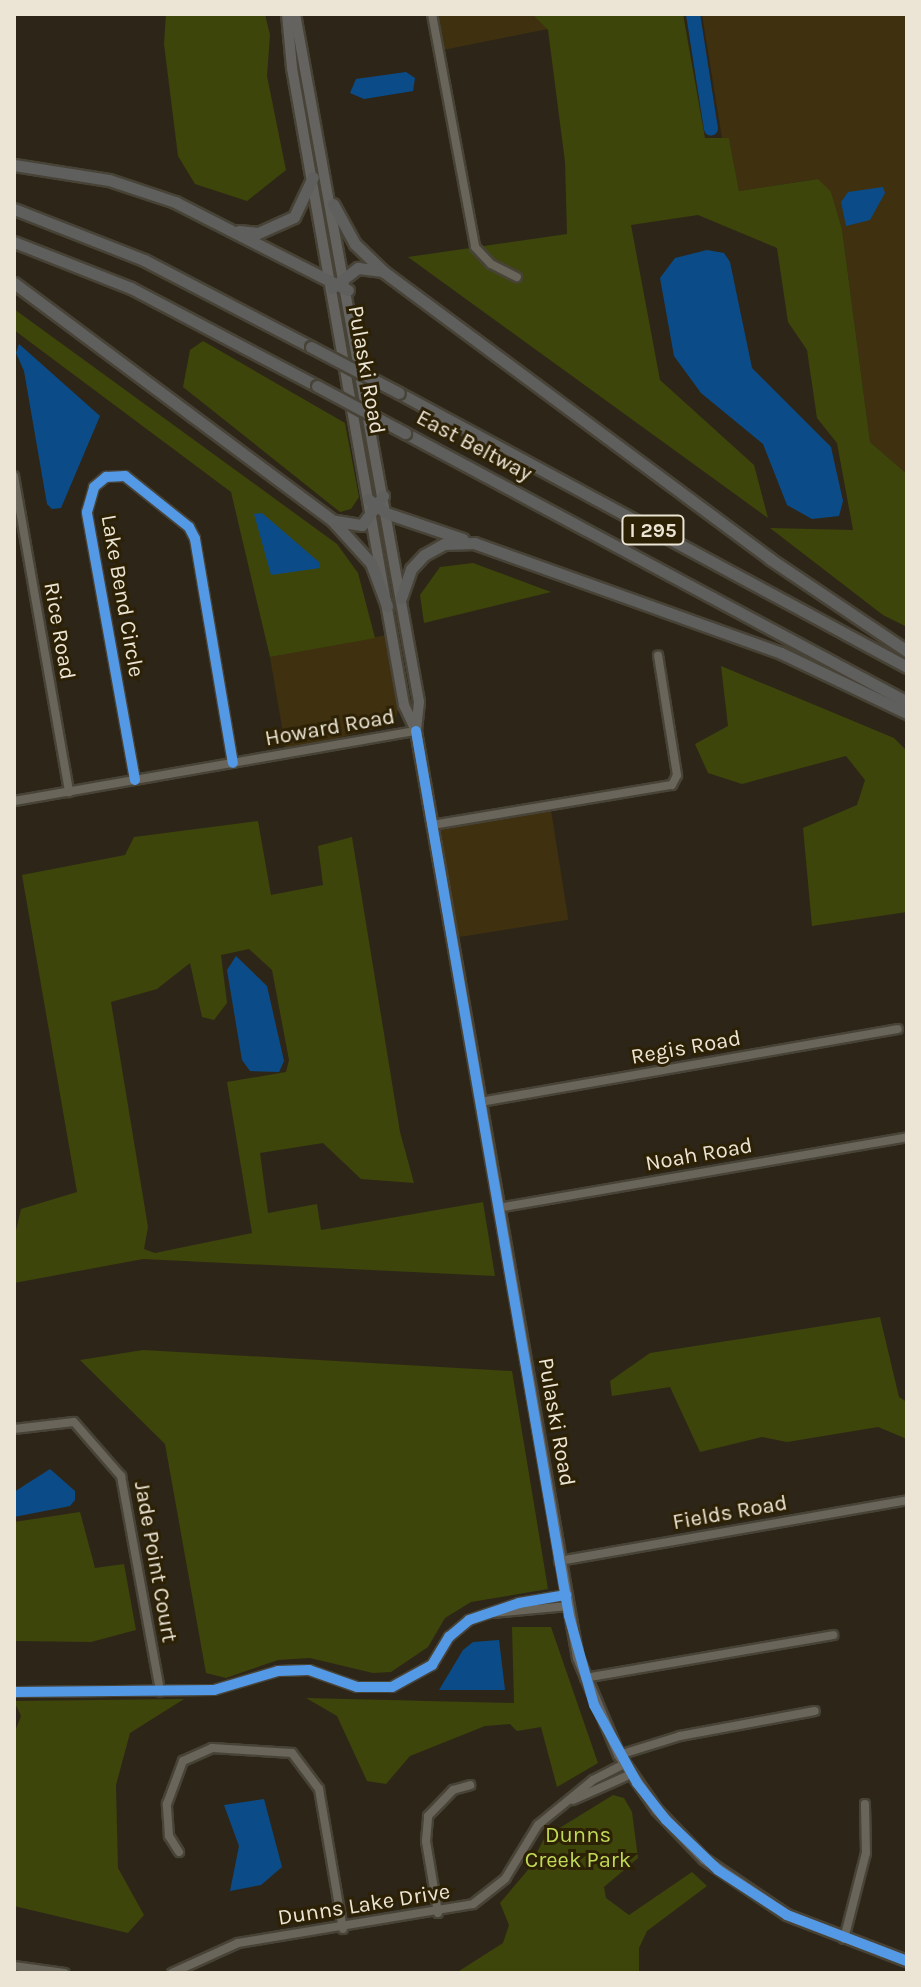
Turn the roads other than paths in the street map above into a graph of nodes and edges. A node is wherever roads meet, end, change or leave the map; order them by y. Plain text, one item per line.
1 (287, 14) edge
2 (295, 14) edge
3 (432, 14) edge
4 (14, 165) edge
5 (313, 177) junction
6 (333, 204) junction
7 (14, 209) edge
8 (234, 231) junction
9 (14, 242) edge
10 (384, 272) junction
11 (345, 274) junction
12 (517, 277) dead end
13 (14, 283) edge
14 (333, 284) junction
15 (348, 290) junction
16 (14, 476) edge
17 (377, 507) junction
18 (332, 520) junction
19 (474, 543) junction
20 (401, 598) junction
21 (387, 606) junction
22 (907, 651) edge
23 (658, 655) dead end
24 (907, 667) edge
25 (907, 702) edge
26 (907, 713) edge
27 (416, 731) junction
28 (233, 763) junction
29 (135, 780) junction
30 (69, 792) junction
31 (14, 801) edge
32 (432, 825) junction
33 (898, 1029) dead end
34 (480, 1102) junction
35 (907, 1137) edge
36 (498, 1208) junction
37 (14, 1429) edge
38 (907, 1500) edge
39 (559, 1561) junction
40 (566, 1600) junction
41 (833, 1635) dead end
42 (585, 1678) junction
43 (160, 1691) junction
44 (14, 1692) edge
45 (815, 1711) dead end
46 (625, 1764) junction
47 (470, 1785) dead end
48 (865, 1804) dead end
49 (179, 1852) dead end
50 (438, 1913) junction
51 (343, 1929) junction
52 (844, 1939) junction
53 (907, 1961) edge
54 (14, 1966) edge
55 (65, 1973) edge
56 (172, 1973) edge

1 - 5 main road, Pulaski Road
2 - 6 main road, Pulaski Road
3 - 12 street
4 - 8 highway
5 - 8 highway
5 - 14 main road, Pulaski Road
6 - 10 highway
6 - 11 main road, Pulaski Road
7 - 24 highway, East Beltway / I 295, bridge
8 - 14 highway
9 - 25 highway, East Beltway / I 295, bridge
10 - 11 highway
10 - 22 highway
11 - 14 highway
11 - 15 main road, Pulaski Road
13 - 18 highway
14 - 15 highway
14 - 17 main road, Pulaski Road
15 - 17 main road, Pulaski Road
16 - 30 street, Rice Road
17 - 18 highway
17 - 19 highway
17 - 20 main road, Pulaski Road
17 - 21 main road, Pulaski Road
18 - 21 highway
19 - 20 highway
19 - 26 highway
20 - 27 main road, Pulaski Road
21 - 27 main road, Pulaski Road
23 - 32 street
27 - 28 street, Howard Road
27 - 32 main road, Pulaski Road
28 - 29 street, Howard Road
28 - 29 street, Lake Bend Circle
29 - 30 street, Howard Road
30 - 31 street, Howard Road
32 - 34 main road, Pulaski Road
33 - 34 street, Regis Road
34 - 36 main road, Pulaski Road
35 - 36 street, Noah Road
36 - 39 main road, Pulaski Road
37 - 43 street, Jade Point Court
38 - 39 street, Fields Road
39 - 40 main road, Pulaski Road
40 - 42 main road, Pulaski Road
40 - 43 street
41 - 42 street
42 - 46 main road, Pulaski Road
43 - 44 street
45 - 46 street, Dunns Lake Drive
46 - 50 street, Dunns Lake Drive
46 - 52 main road, Pulaski Road
47 - 50 street
48 - 52 street
49 - 51 street
50 - 51 street, Dunns Lake Drive
51 - 56 street, Dunns Lake Drive
52 - 53 main road, Pulaski Road
54 - 55 street

